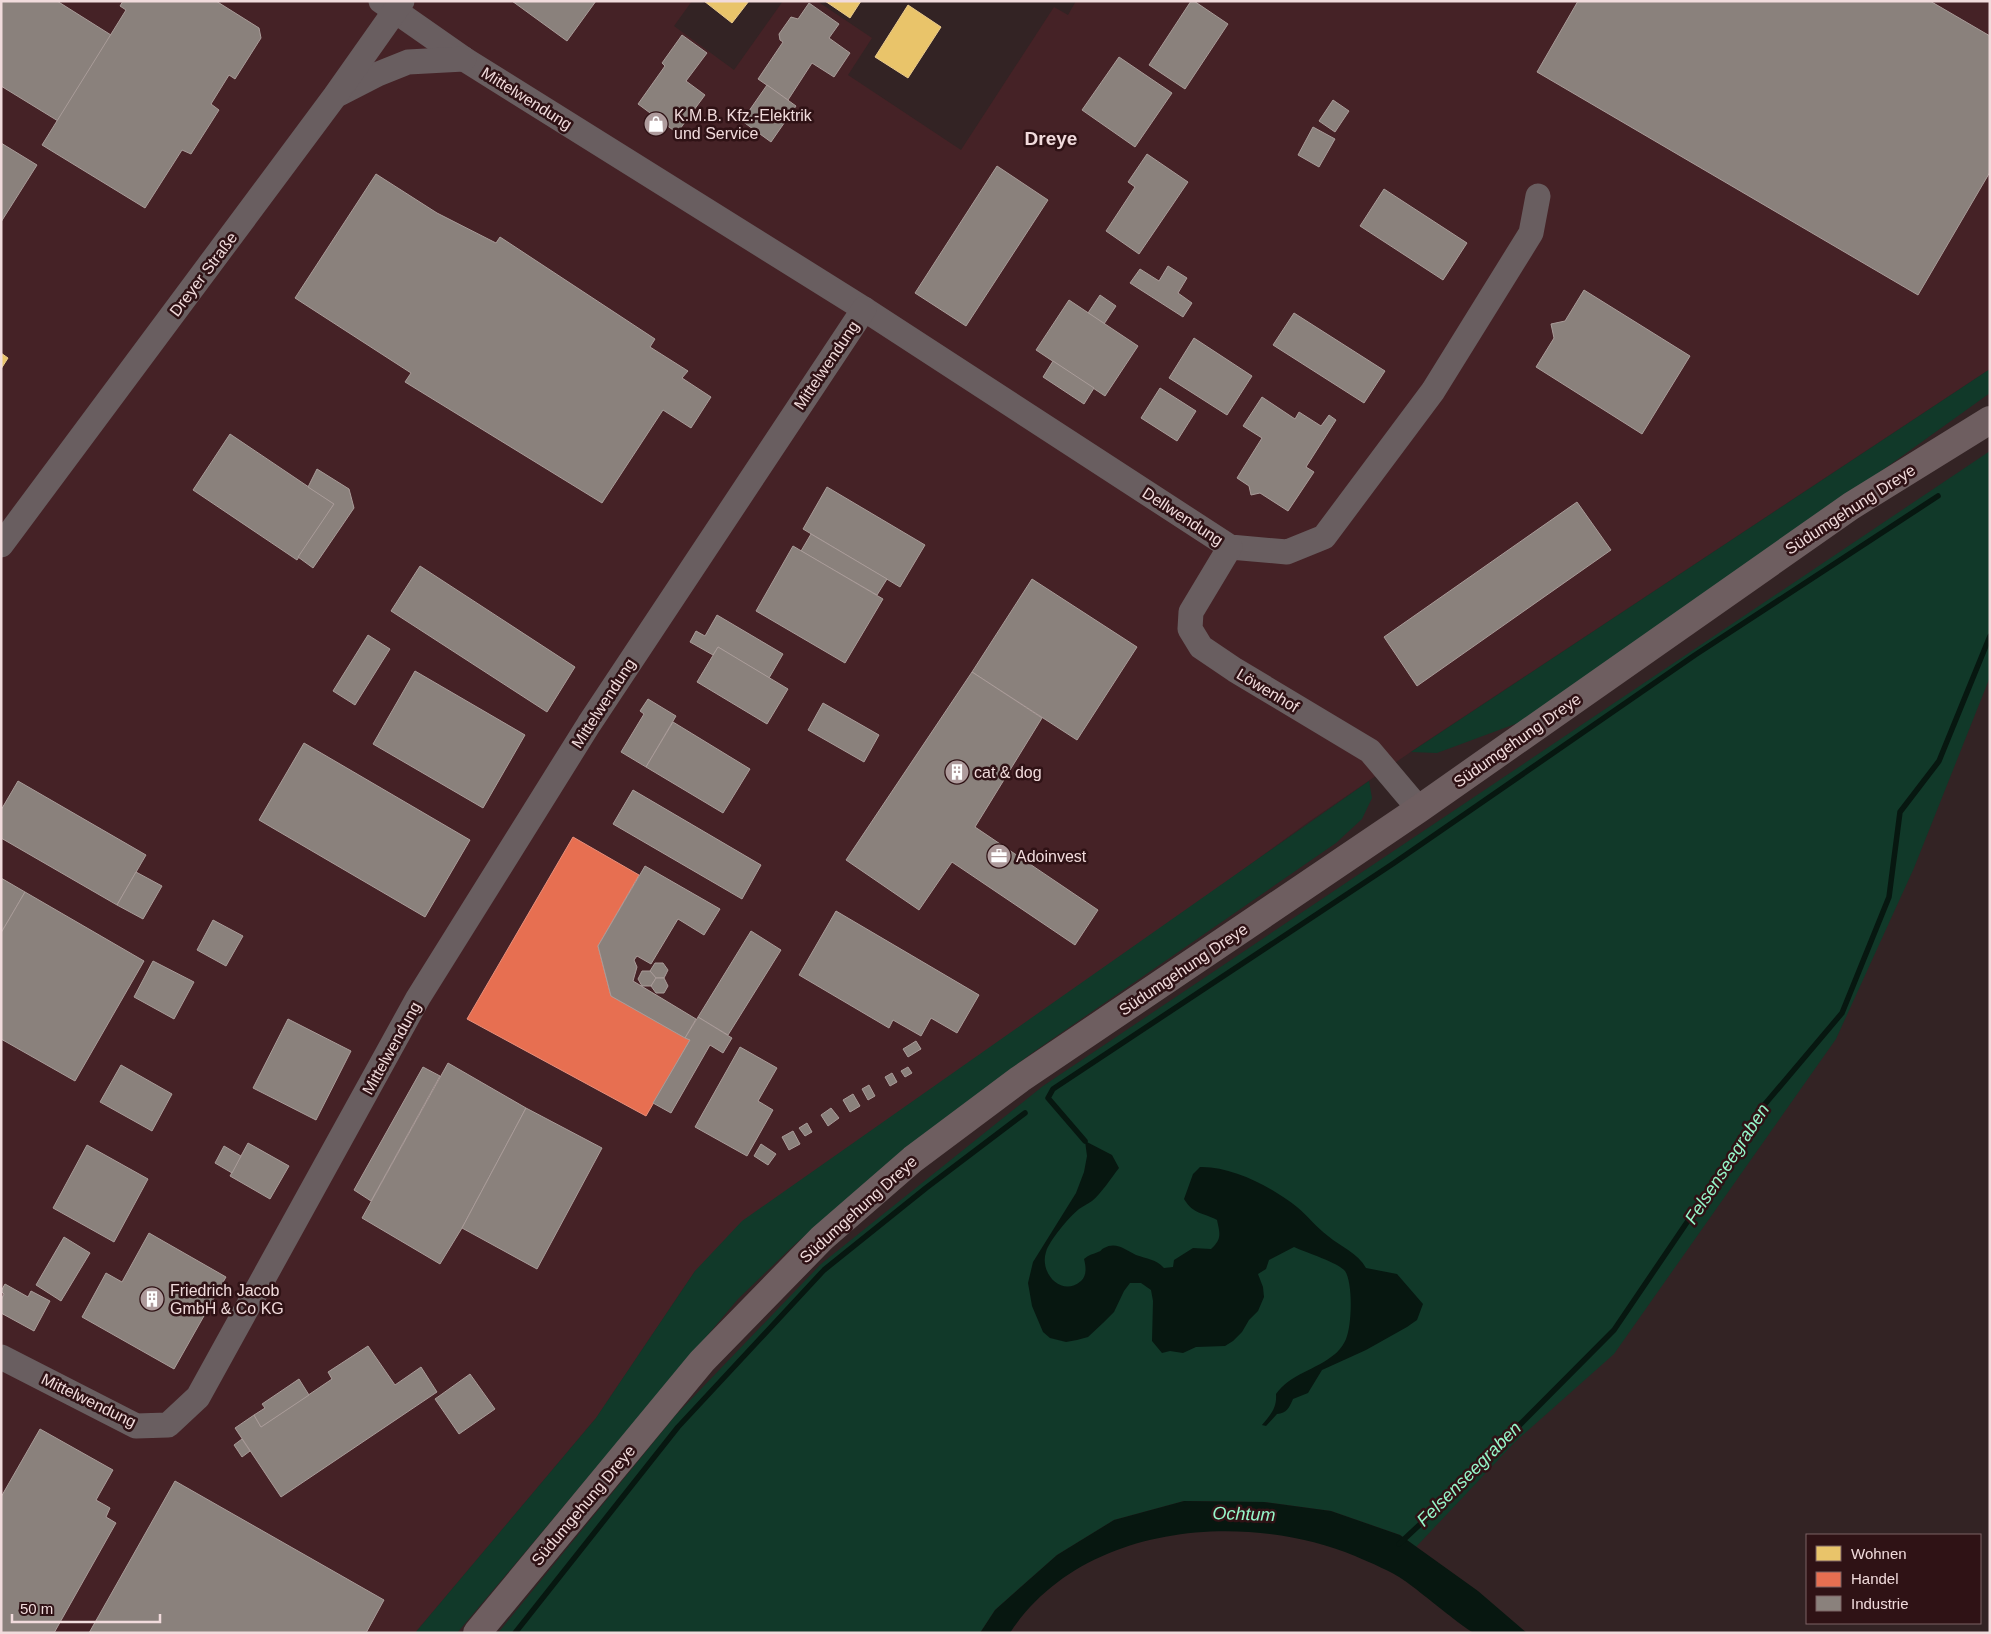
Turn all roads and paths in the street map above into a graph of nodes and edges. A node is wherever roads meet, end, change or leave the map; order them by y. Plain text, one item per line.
1 (393, 4) edge
2 (464, 59) junction
3 (335, 96) junction
4 (1538, 196) dead end
5 (864, 309) junction
6 (1990, 420) edge
7 (1, 545) edge
8 (1230, 546) junction
9 (1418, 809) junction
10 (1, 1357) edge
11 (477, 1633) edge

1 - 2 street, Mittelwendung
1 - 3 street, Dreyer Straße
2 - 3 street
2 - 5 street, Mittelwendung
3 - 7 street, Dreyer Straße
4 - 8 street, Dellwendung
5 - 8 street, Dellwendung
5 - 10 street, Mittelwendung
6 - 9 main road, Südumgehung Dreye
8 - 9 street, Löwenhof
9 - 11 main road, Südumgehung Dreye

